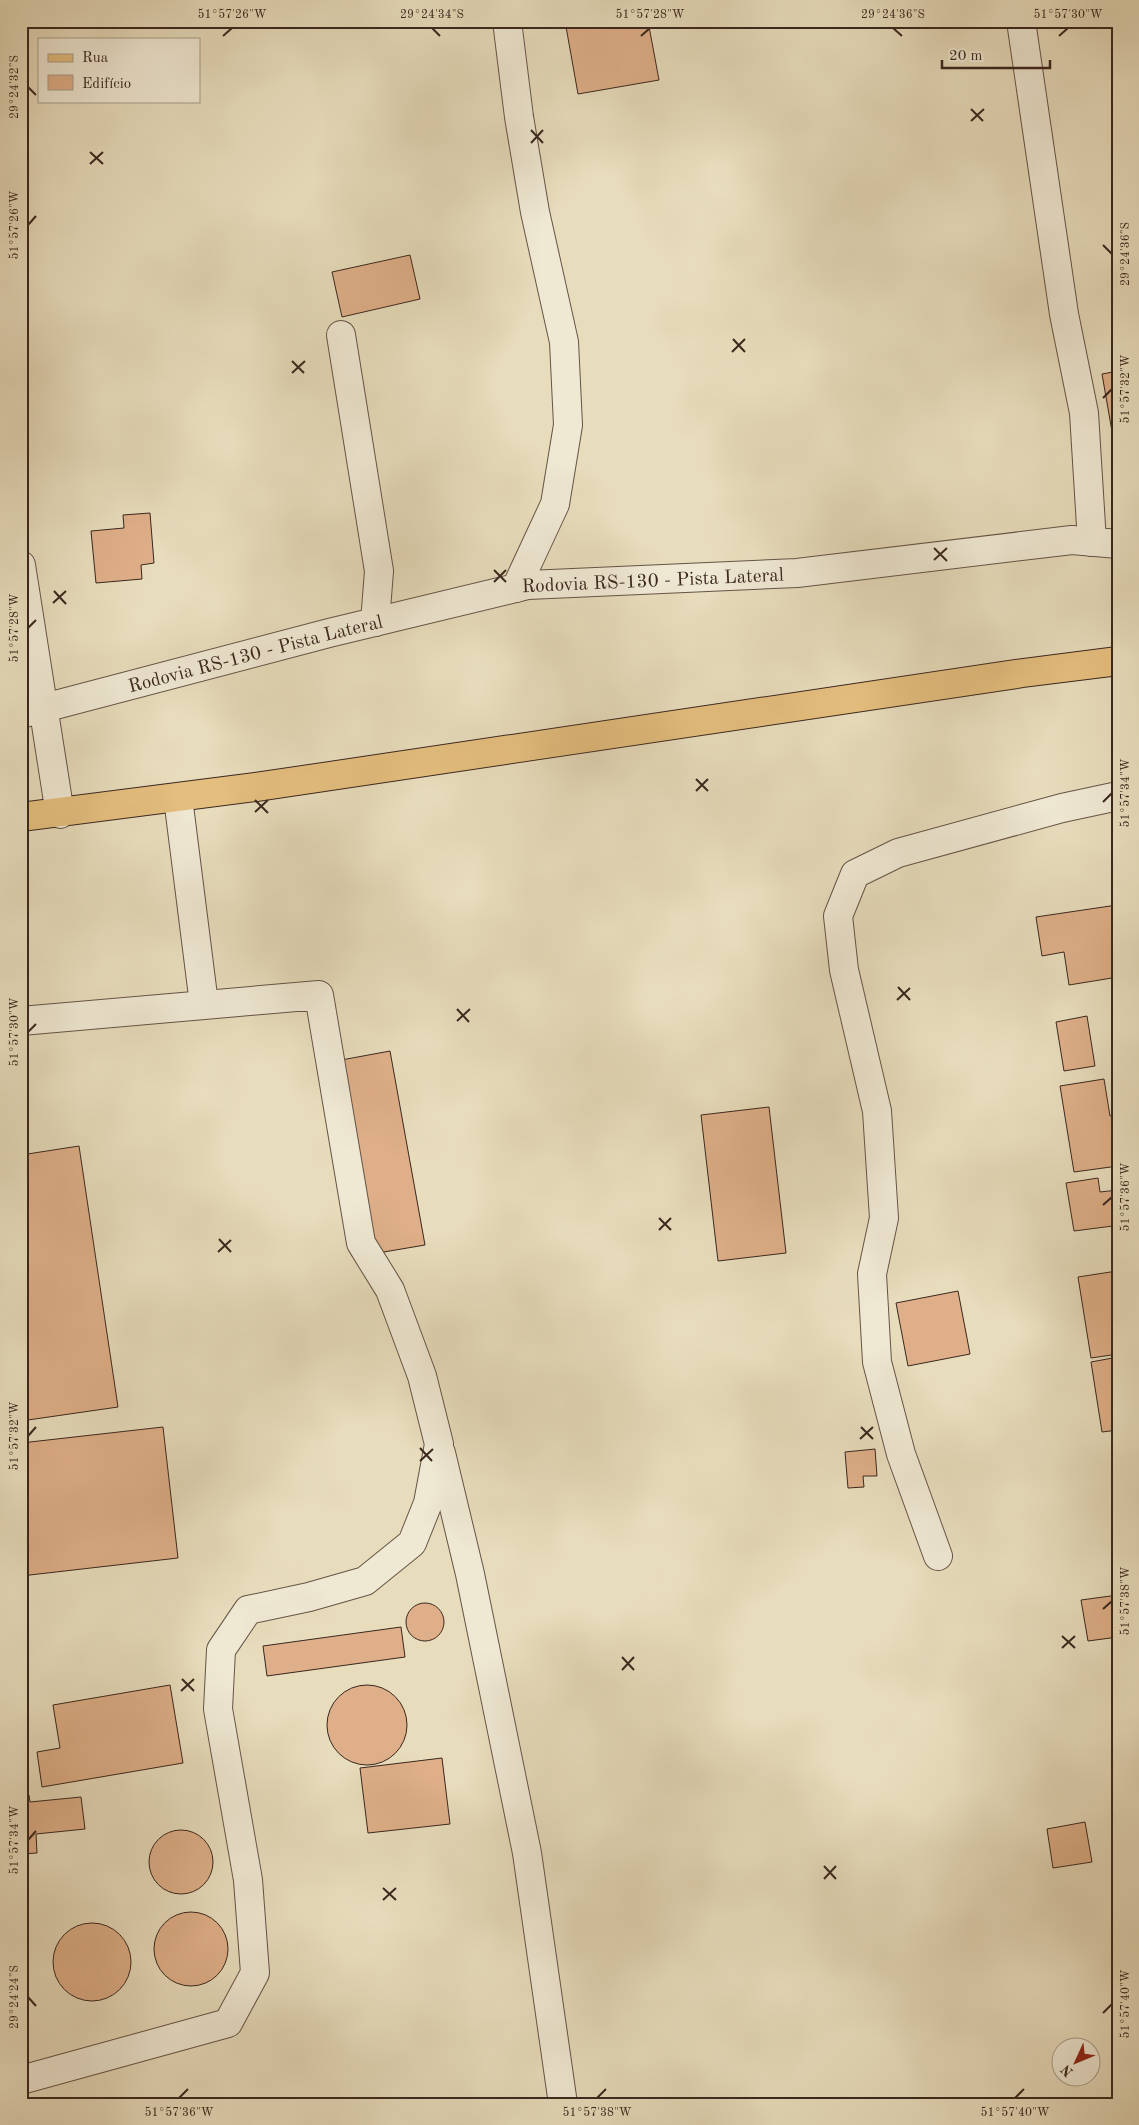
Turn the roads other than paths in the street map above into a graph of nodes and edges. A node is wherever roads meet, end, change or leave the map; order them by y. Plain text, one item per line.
1 (507, 21) edge
2 (1021, 21) edge
3 (341, 335) dead end
4 (1105, 543) edge
5 (21, 565) edge
6 (516, 588) junction
7 (374, 622) junction
8 (1118, 662) edge
9 (32, 711) edge
10 (1118, 796) edge
11 (178, 798) junction
12 (60, 814) junction
13 (21, 817) edge
14 (204, 1004) junction
15 (21, 1021) edge
16 (439, 1444) junction
17 (938, 1556) dead end
18 (21, 2080) edge
19 (563, 2104) edge

1 - 6 street
2 - 4 street
3 - 7 street
4 - 6 street, Rodovia RS-130 - Pista Lateral
5 - 9 street
6 - 7 street, Rodovia RS-130 - Pista Lateral
7 - 9 street, Rodovia RS-130 - Pista Lateral
8 - 11 main road
9 - 12 street
10 - 17 street
11 - 12 main road
11 - 14 street
12 - 13 main road
14 - 15 street
14 - 16 street
16 - 18 street
16 - 19 street

